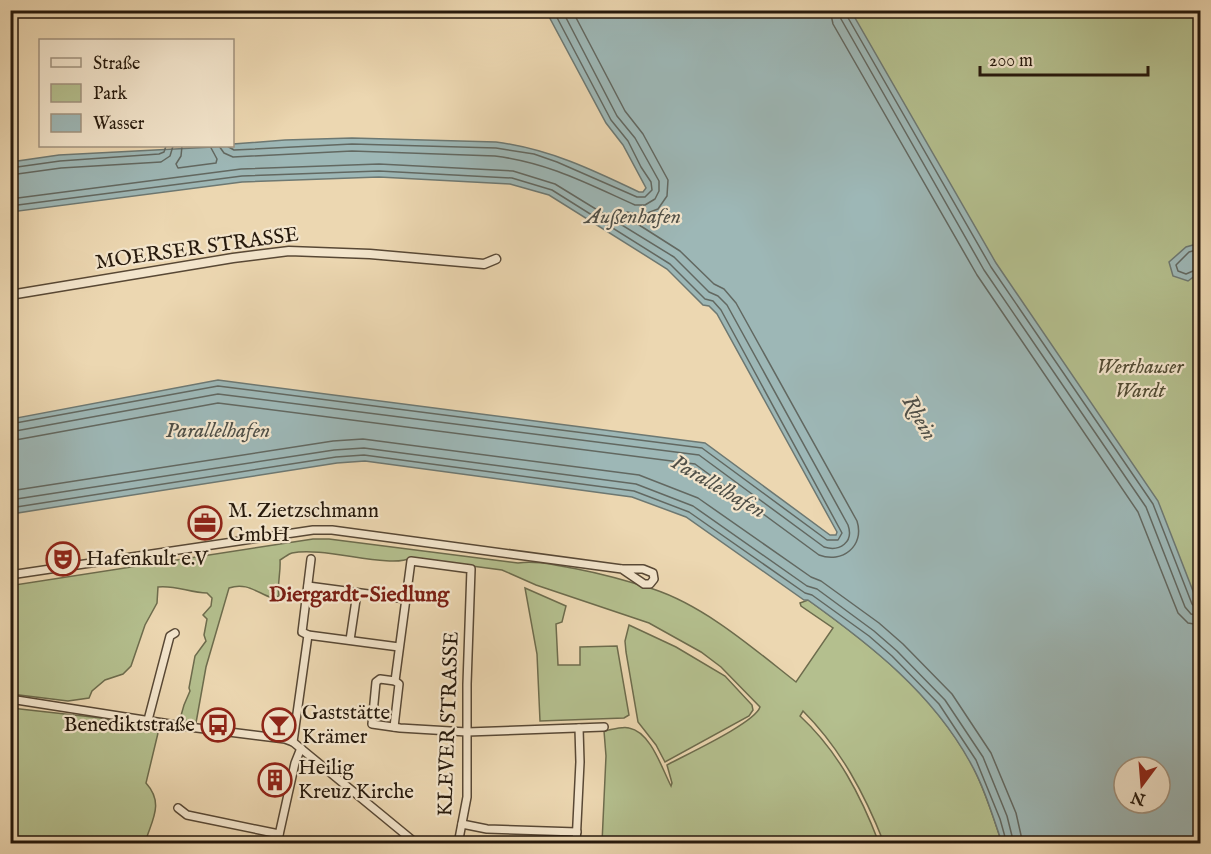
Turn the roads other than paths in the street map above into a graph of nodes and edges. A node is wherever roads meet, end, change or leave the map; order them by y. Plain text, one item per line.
1 (496, 260) dead end
2 (10, 295) edge
3 (311, 559) dead end
4 (622, 569) dead end
5 (10, 575) edge
6 (308, 586) junction
7 (357, 593) junction
8 (406, 599) junction
9 (175, 633) dead end
10 (308, 635) junction
11 (350, 640) junction
12 (399, 646) junction
13 (395, 681) junction
14 (10, 700) edge
15 (148, 720) junction
16 (394, 727) junction
17 (604, 727) dead end
18 (579, 728) junction
19 (466, 732) junction
20 (294, 742) junction
21 (301, 748) junction
22 (178, 808) dead end
23 (462, 824) junction
24 (577, 832) junction
25 (279, 834) junction
26 (414, 842) edge
27 (277, 843) edge
28 (458, 843) edge
29 (576, 843) edge

1 - 2 street, MOERSER STRASSE
3 - 6 street
4 - 5 street
6 - 7 street
6 - 10 street
7 - 8 street
7 - 11 street
8 - 12 street
8 - 19 street, KLEVER STRASSE
9 - 15 street
10 - 11 street
10 - 20 street
11 - 12 street
12 - 13 street
13 - 16 street
13 - 16 street
14 - 15 street
15 - 20 street
16 - 19 street
17 - 18 street
18 - 19 street
18 - 24 street
19 - 23 street, KLEVER STRASSE
20 - 21 street
21 - 25 street
21 - 26 street
22 - 25 street
23 - 24 street
23 - 28 street, KLEVER STRASSE
24 - 29 street
25 - 27 street

